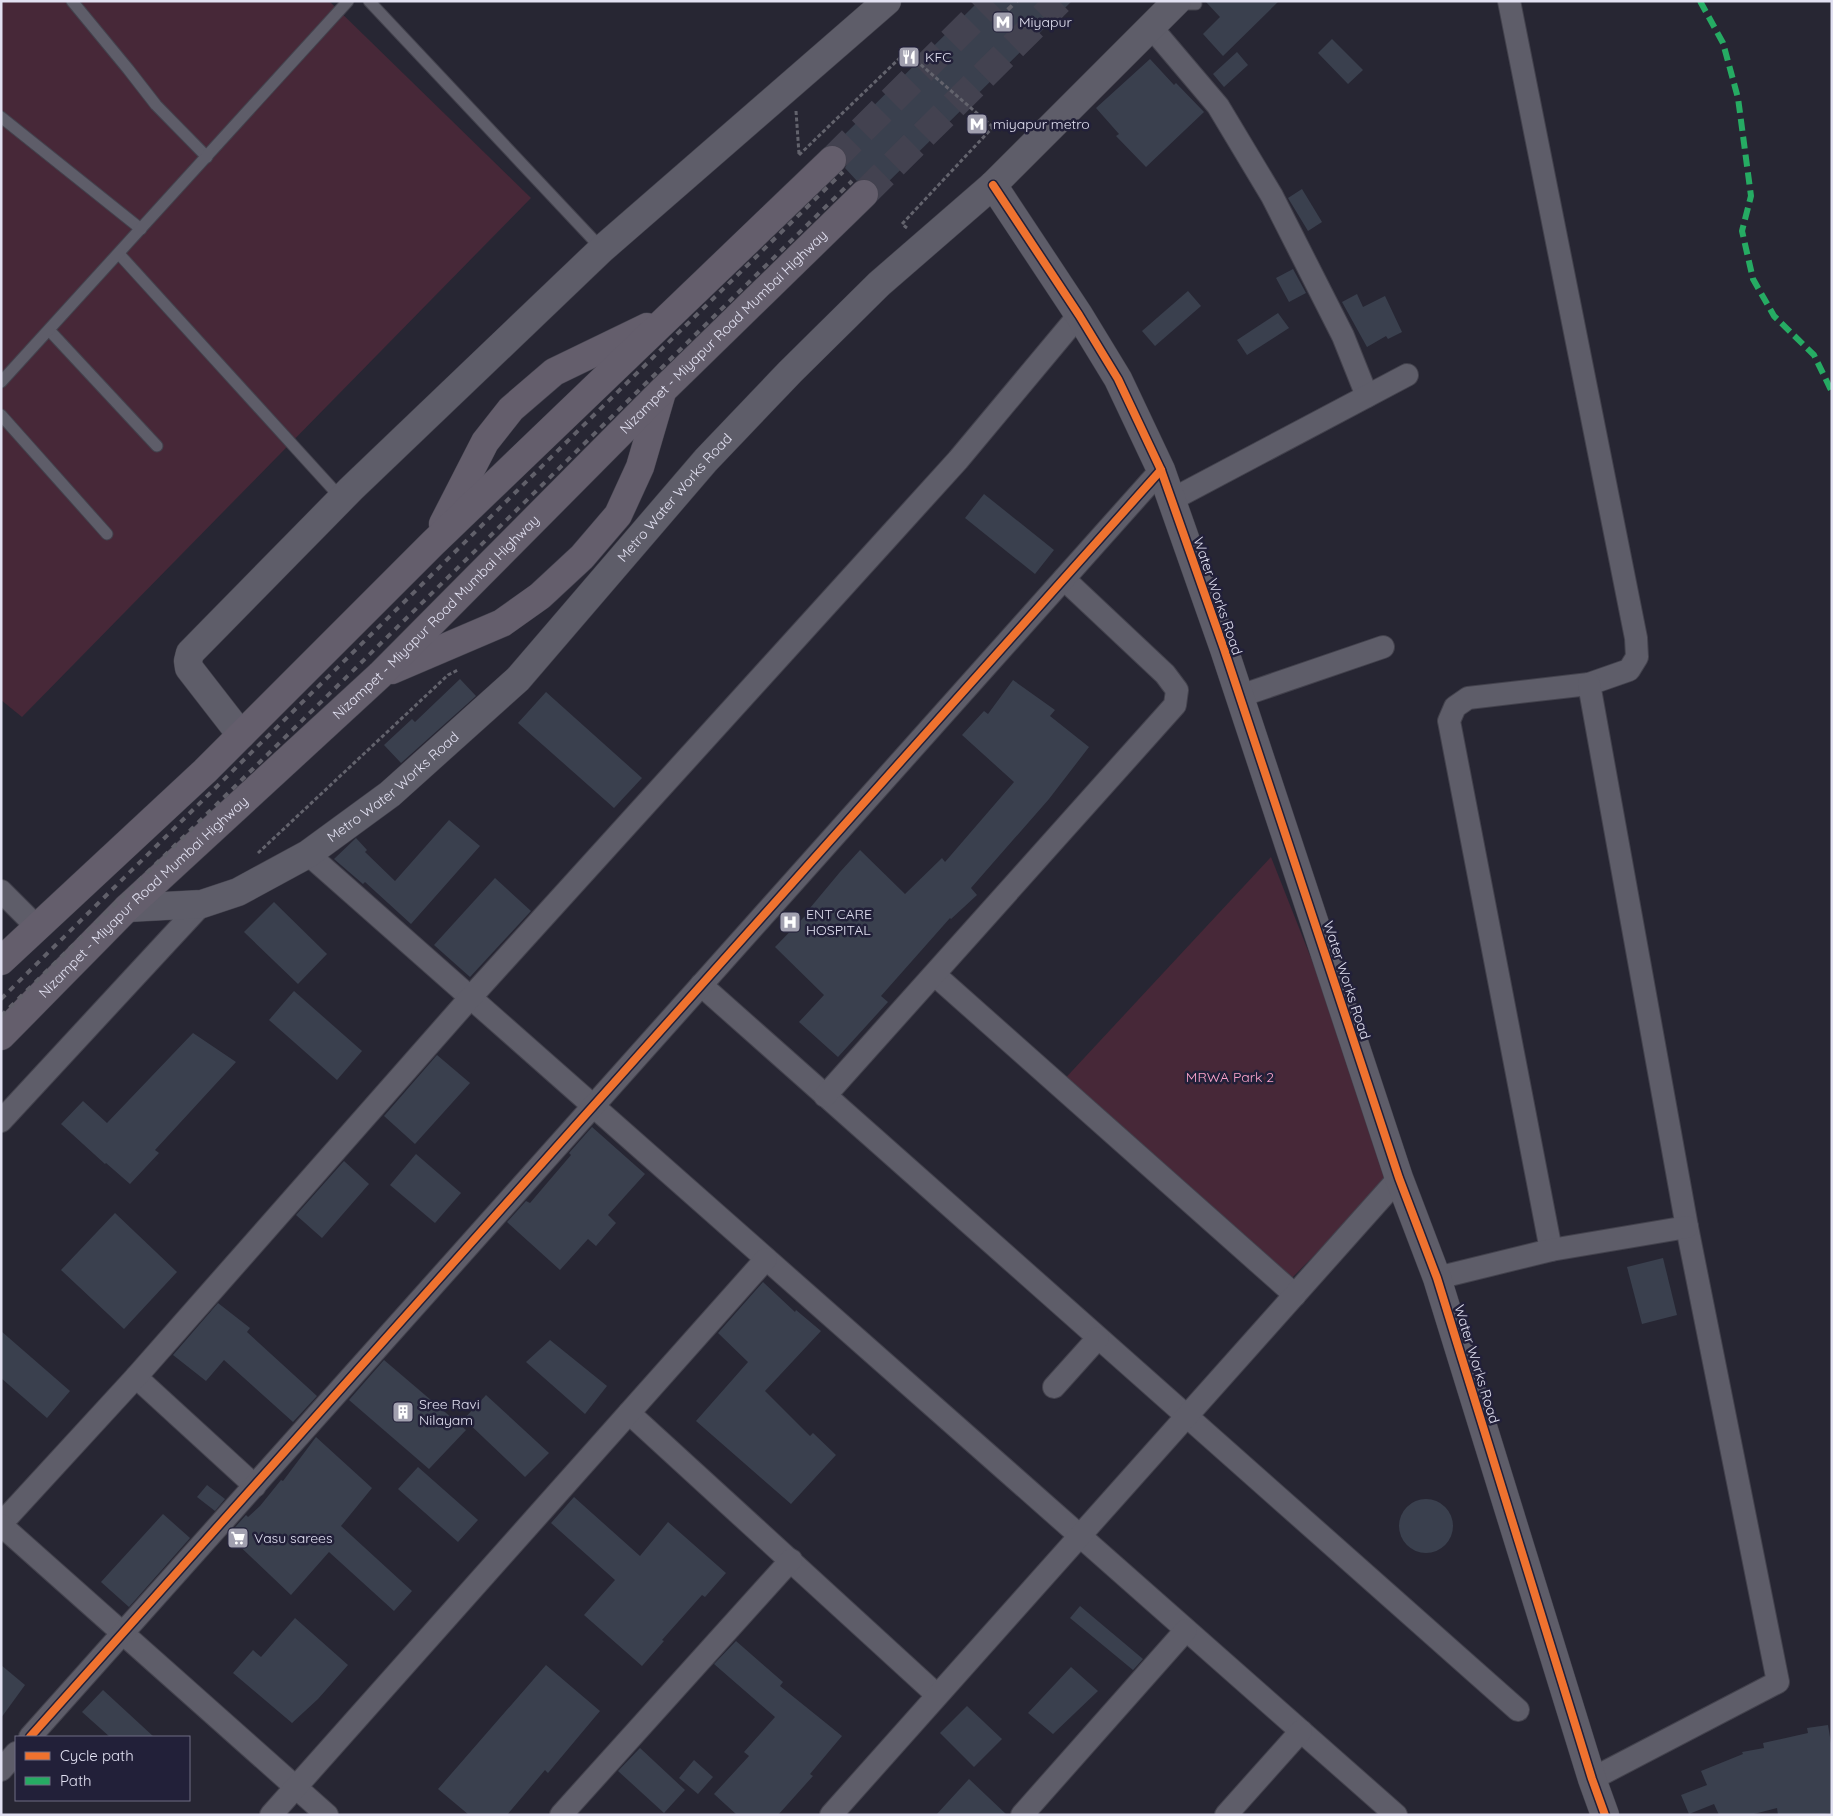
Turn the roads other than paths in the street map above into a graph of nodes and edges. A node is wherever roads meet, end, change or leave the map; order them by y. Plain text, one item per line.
1 (72, 1) edge
2 (348, 1) edge
3 (369, 1) edge
4 (887, 1) edge
5 (1509, 1) edge
6 (1182, 3) edge
7 (1151, 27) junction
8 (1, 117) edge
9 (207, 157) junction
10 (832, 160) tunnel mouth
11 (993, 185) junction
12 (864, 194) tunnel mouth
13 (141, 229) junction
14 (602, 249) junction
15 (119, 254) junction
16 (1079, 315) junction
17 (670, 316) junction
18 (49, 330) junction
19 (1407, 375) dead end
20 (1, 382) edge
21 (662, 391) junction
22 (1368, 396) junction
23 (1, 415) edge
24 (157, 446) dead end
25 (1161, 470) junction
26 (341, 498) junction
27 (1171, 500) junction
28 (107, 534) dead end
29 (433, 543) junction
30 (1064, 579) junction
31 (1383, 647) dead end
32 (380, 675) junction
33 (1588, 684) junction
34 (1240, 696) junction
35 (241, 735) junction
36 (308, 854) junction
37 (1, 892) edge
38 (202, 904) junction
39 (127, 908) junction
40 (37, 926) junction
41 (1, 961) edge
42 (935, 975) junction
43 (701, 985) junction
44 (470, 998) junction
45 (1, 1036) edge
46 (825, 1096) junction
47 (593, 1106) junction
48 (1, 1122) edge
49 (1399, 1178) junction
50 (1687, 1227) junction
51 (1551, 1250) junction
52 (766, 1259) junction
53 (1437, 1278) junction
54 (1295, 1295) junction
55 (1098, 1338) junction
56 (136, 1377) junction
57 (1054, 1387) dead end
58 (629, 1413) junction
59 (1186, 1416) junction
60 (255, 1486) junction
61 (1, 1524) edge
62 (1080, 1536) junction
63 (791, 1560) junction
64 (1186, 1630) junction
65 (123, 1634) junction
66 (937, 1696) junction
67 (1518, 1710) dead end
68 (1301, 1731) junction
69 (31, 1736) edge
70 (15, 1754) edge
71 (1, 1770) edge
72 (1592, 1779) junction
73 (296, 1787) junction
74 (271, 1815) edge
75 (326, 1815) edge
76 (561, 1815) edge
77 (831, 1815) edge
78 (1022, 1815) edge
79 (1226, 1815) edge
80 (1396, 1815) edge
81 (1604, 1815) edge

1 - 9 lane
2 - 9 lane
3 - 14 lane
4 - 14 street
5 - 33 street
6 - 7 street, Metro Water Works Road
7 - 11 street, Metro Water Works Road
7 - 22 street
8 - 13 lane
9 - 13 lane
10 - 17 highway
11 - 16 street, Water Works Road
11 - 36 street, Metro Water Works Road
12 - 21 highway, Nizampet - Miyapur Road Mumbai Highway
13 - 15 lane
14 - 26 street
15 - 18 lane
15 - 26 lane
16 - 25 street, Water Works Road
16 - 44 street
17 - 29 highway
17 - 29 highway
18 - 20 lane
18 - 24 lane
19 - 22 street
21 - 32 highway, Nizampet - Miyapur Road Mumbai Highway
21 - 32 highway
22 - 27 street
23 - 28 lane
25 - 27 street, Water Works Road
25 - 30 street
26 - 35 street
27 - 34 street, Water Works Road
29 - 35 highway
30 - 42 street
30 - 43 street
31 - 34 street
32 - 39 highway, Nizampet - Miyapur Road Mumbai Highway
33 - 50 street
33 - 51 street
34 - 49 street, Water Works Road
35 - 40 highway
36 - 38 street, Metro Water Works Road
36 - 44 street
37 - 40 street
38 - 39 street, Metro Water Works Road
38 - 48 street
39 - 45 highway, Nizampet - Miyapur Road Mumbai Highway
40 - 41 highway
42 - 46 street
42 - 54 street
43 - 46 street
43 - 47 street
44 - 47 street
44 - 56 street
46 - 55 street
47 - 52 street
47 - 60 street
49 - 53 street, Water Works Road
49 - 54 street
50 - 51 street
50 - 72 street
51 - 53 street
52 - 58 street
52 - 62 street
53 - 72 street, Water Works Road
54 - 59 street
55 - 57 street
55 - 59 street
56 - 60 street
56 - 61 street
58 - 63 street
58 - 73 street
59 - 62 street
59 - 67 street
60 - 65 street
61 - 65 street
62 - 64 street
62 - 66 street
63 - 66 street
63 - 76 street
64 - 68 street
64 - 78 street
65 - 69 street
65 - 73 street
66 - 77 street
68 - 79 street
68 - 80 street
70 - 71 street
72 - 81 street, Water Works Road
73 - 74 street
73 - 75 street

